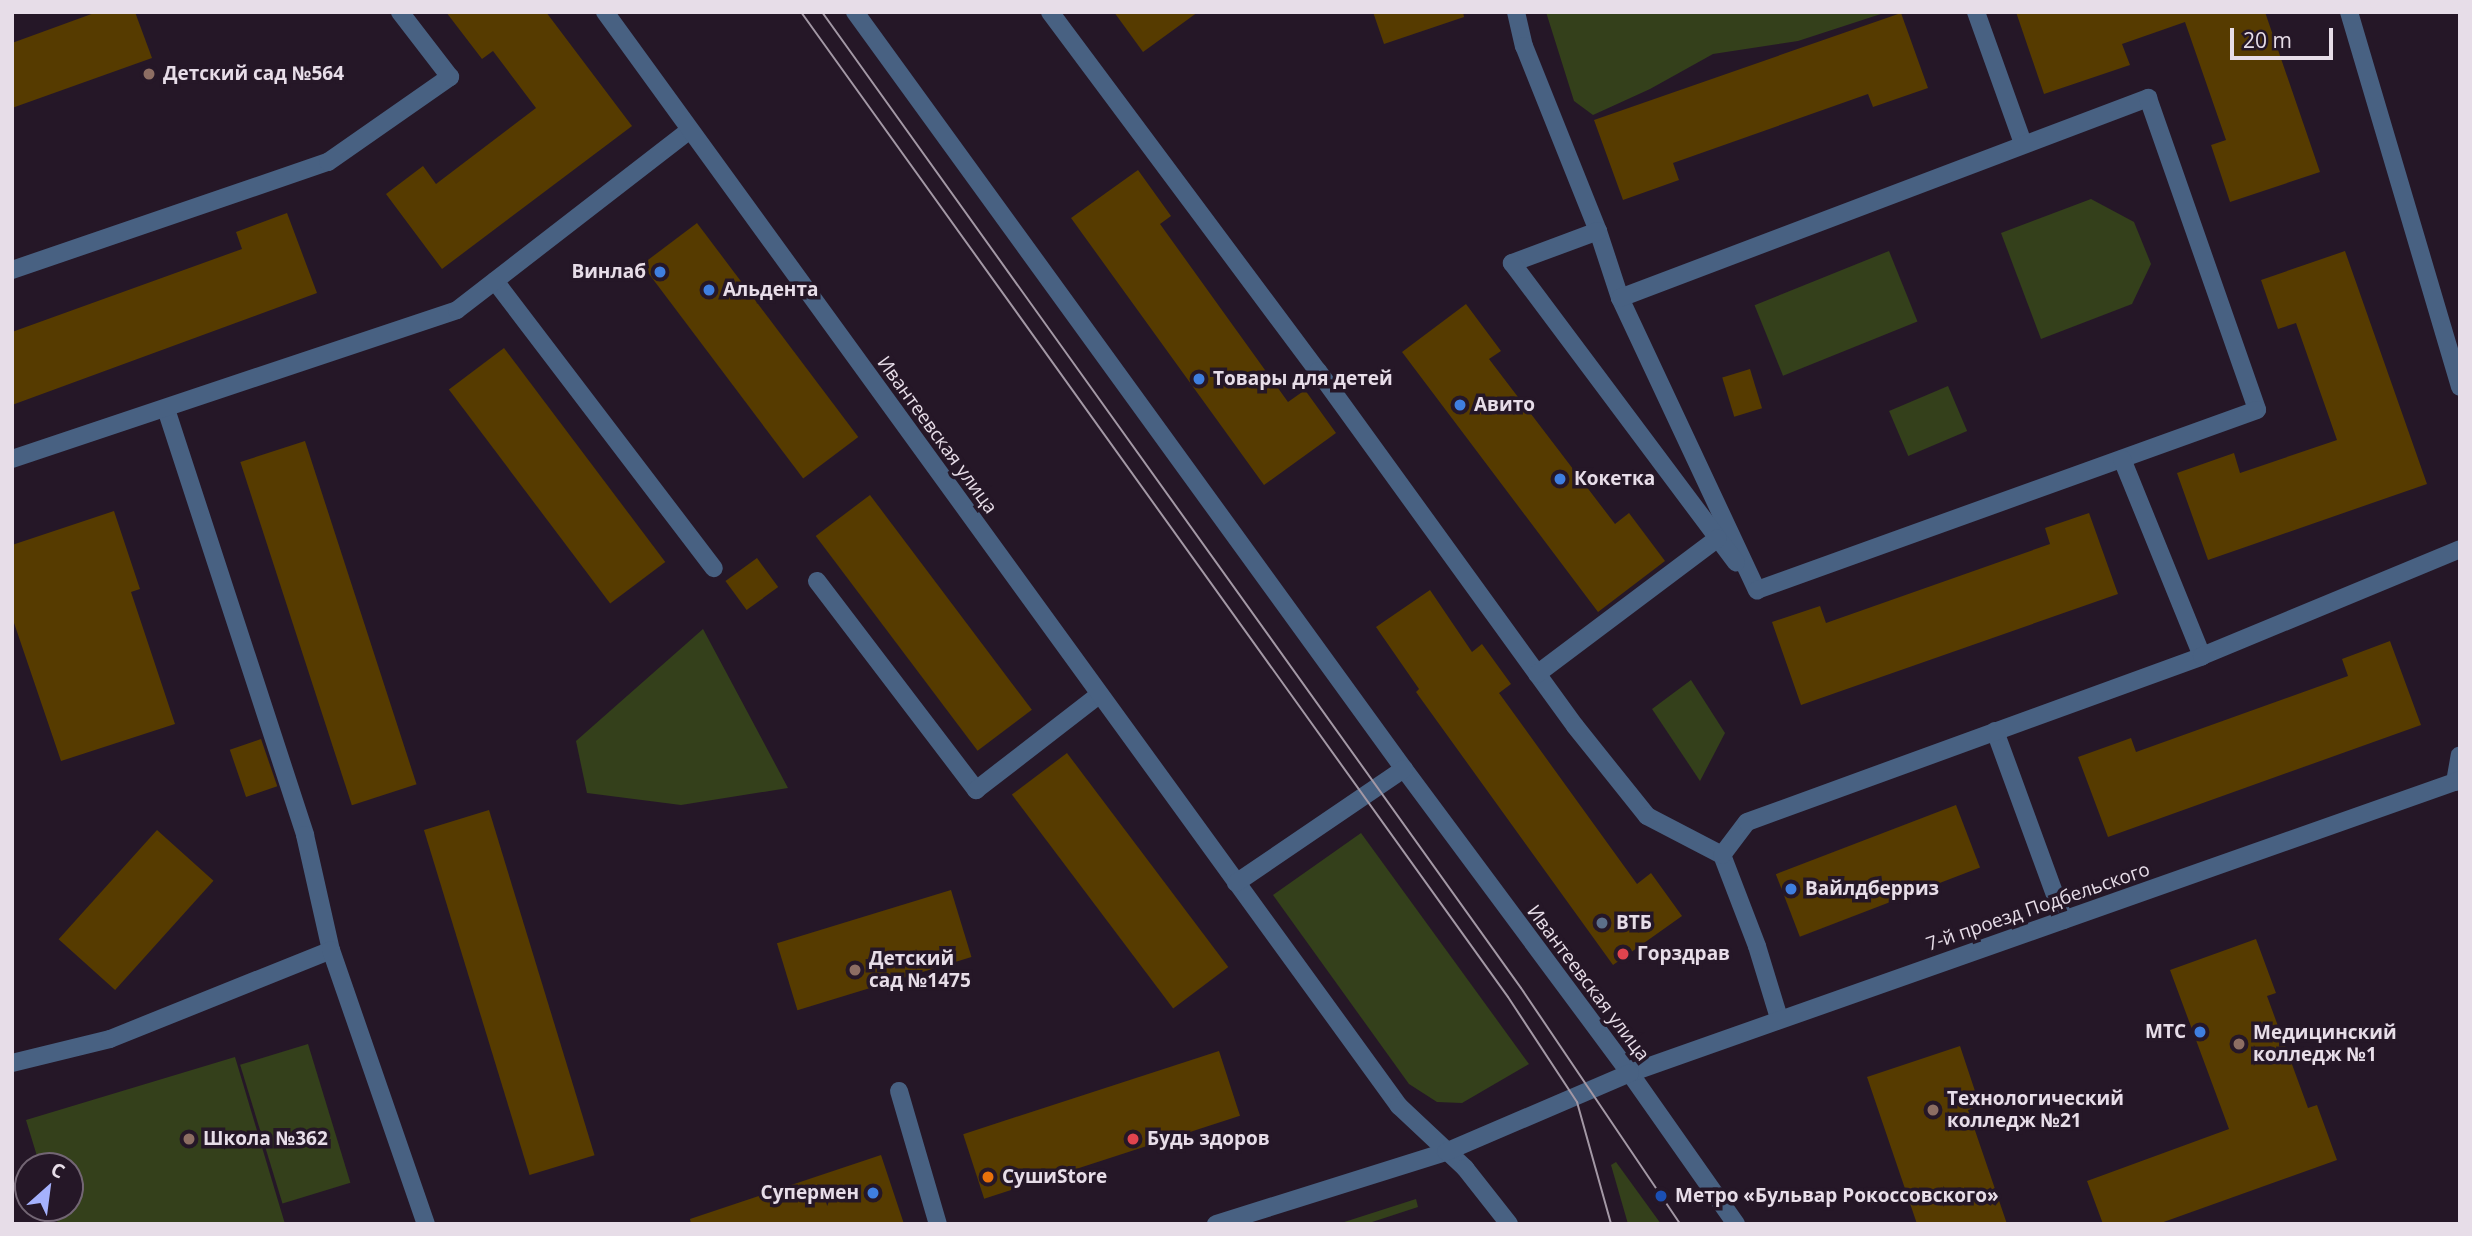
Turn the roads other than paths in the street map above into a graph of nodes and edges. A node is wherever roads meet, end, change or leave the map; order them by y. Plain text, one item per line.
1 (400, 12) edge
2 (605, 12) edge
3 (855, 12) edge
4 (1050, 12) edge
5 (1516, 12) edge
6 (1976, 12) edge
7 (2349, 12) edge
8 (690, 130) junction
9 (2023, 143) junction
10 (1598, 230) junction
11 (12, 270) edge
12 (495, 281) junction
13 (1620, 298) junction
14 (2460, 387) edge
15 (166, 409) junction
16 (12, 459) edge
17 (2122, 459) junction
18 (1718, 538) junction
19 (2460, 549) edge
20 (714, 568) dead end
21 (817, 581) dead end
22 (1757, 590) junction
23 (2202, 656) junction
24 (1537, 674) junction
25 (1099, 695) junction
26 (1995, 731) junction
27 (2460, 755) edge
28 (1404, 769) junction
29 (2457, 781) edge
30 (1722, 855) junction
31 (1236, 883) junction
32 (2064, 920) junction
33 (331, 950) junction
34 (1779, 1018) junction
35 (12, 1063) edge
36 (1630, 1073) junction
37 (898, 1091) dead end
38 (1446, 1152) junction
39 (426, 1224) edge
40 (938, 1224) edge
41 (1216, 1224) edge
42 (1508, 1224) edge
43 (1736, 1224) edge

1 - 11 street
2 - 8 street, Ивантеевская улица
3 - 28 street, Ивантеевская улица
4 - 24 street
5 - 10 street
6 - 9 street
7 - 14 street
8 - 12 street
8 - 25 street, Ивантеевская улица
9 - 13 street
9 - 17 street
10 - 13 street
10 - 18 street
12 - 15 street
12 - 20 street
13 - 22 street
15 - 16 street
15 - 33 street
17 - 22 street
17 - 23 street
18 - 22 street
18 - 24 street
19 - 23 street
21 - 25 street
23 - 26 street
24 - 30 street
25 - 31 street, Ивантеевская улица
26 - 30 street
26 - 32 street
27 - 29 street
28 - 31 street
28 - 36 street, Ивантеевская улица
29 - 32 street, 7-й проезд Подбельского
30 - 34 street
31 - 38 street, Ивантеевская улица
32 - 34 street, 7-й проезд Подбельского
33 - 35 street
33 - 39 street
34 - 36 street, 7-й проезд Подбельского
36 - 38 street, 7-й проезд Подбельского
36 - 43 street, Ивантеевская улица
37 - 40 street
38 - 41 street
38 - 42 street, Ивантеевская улица

